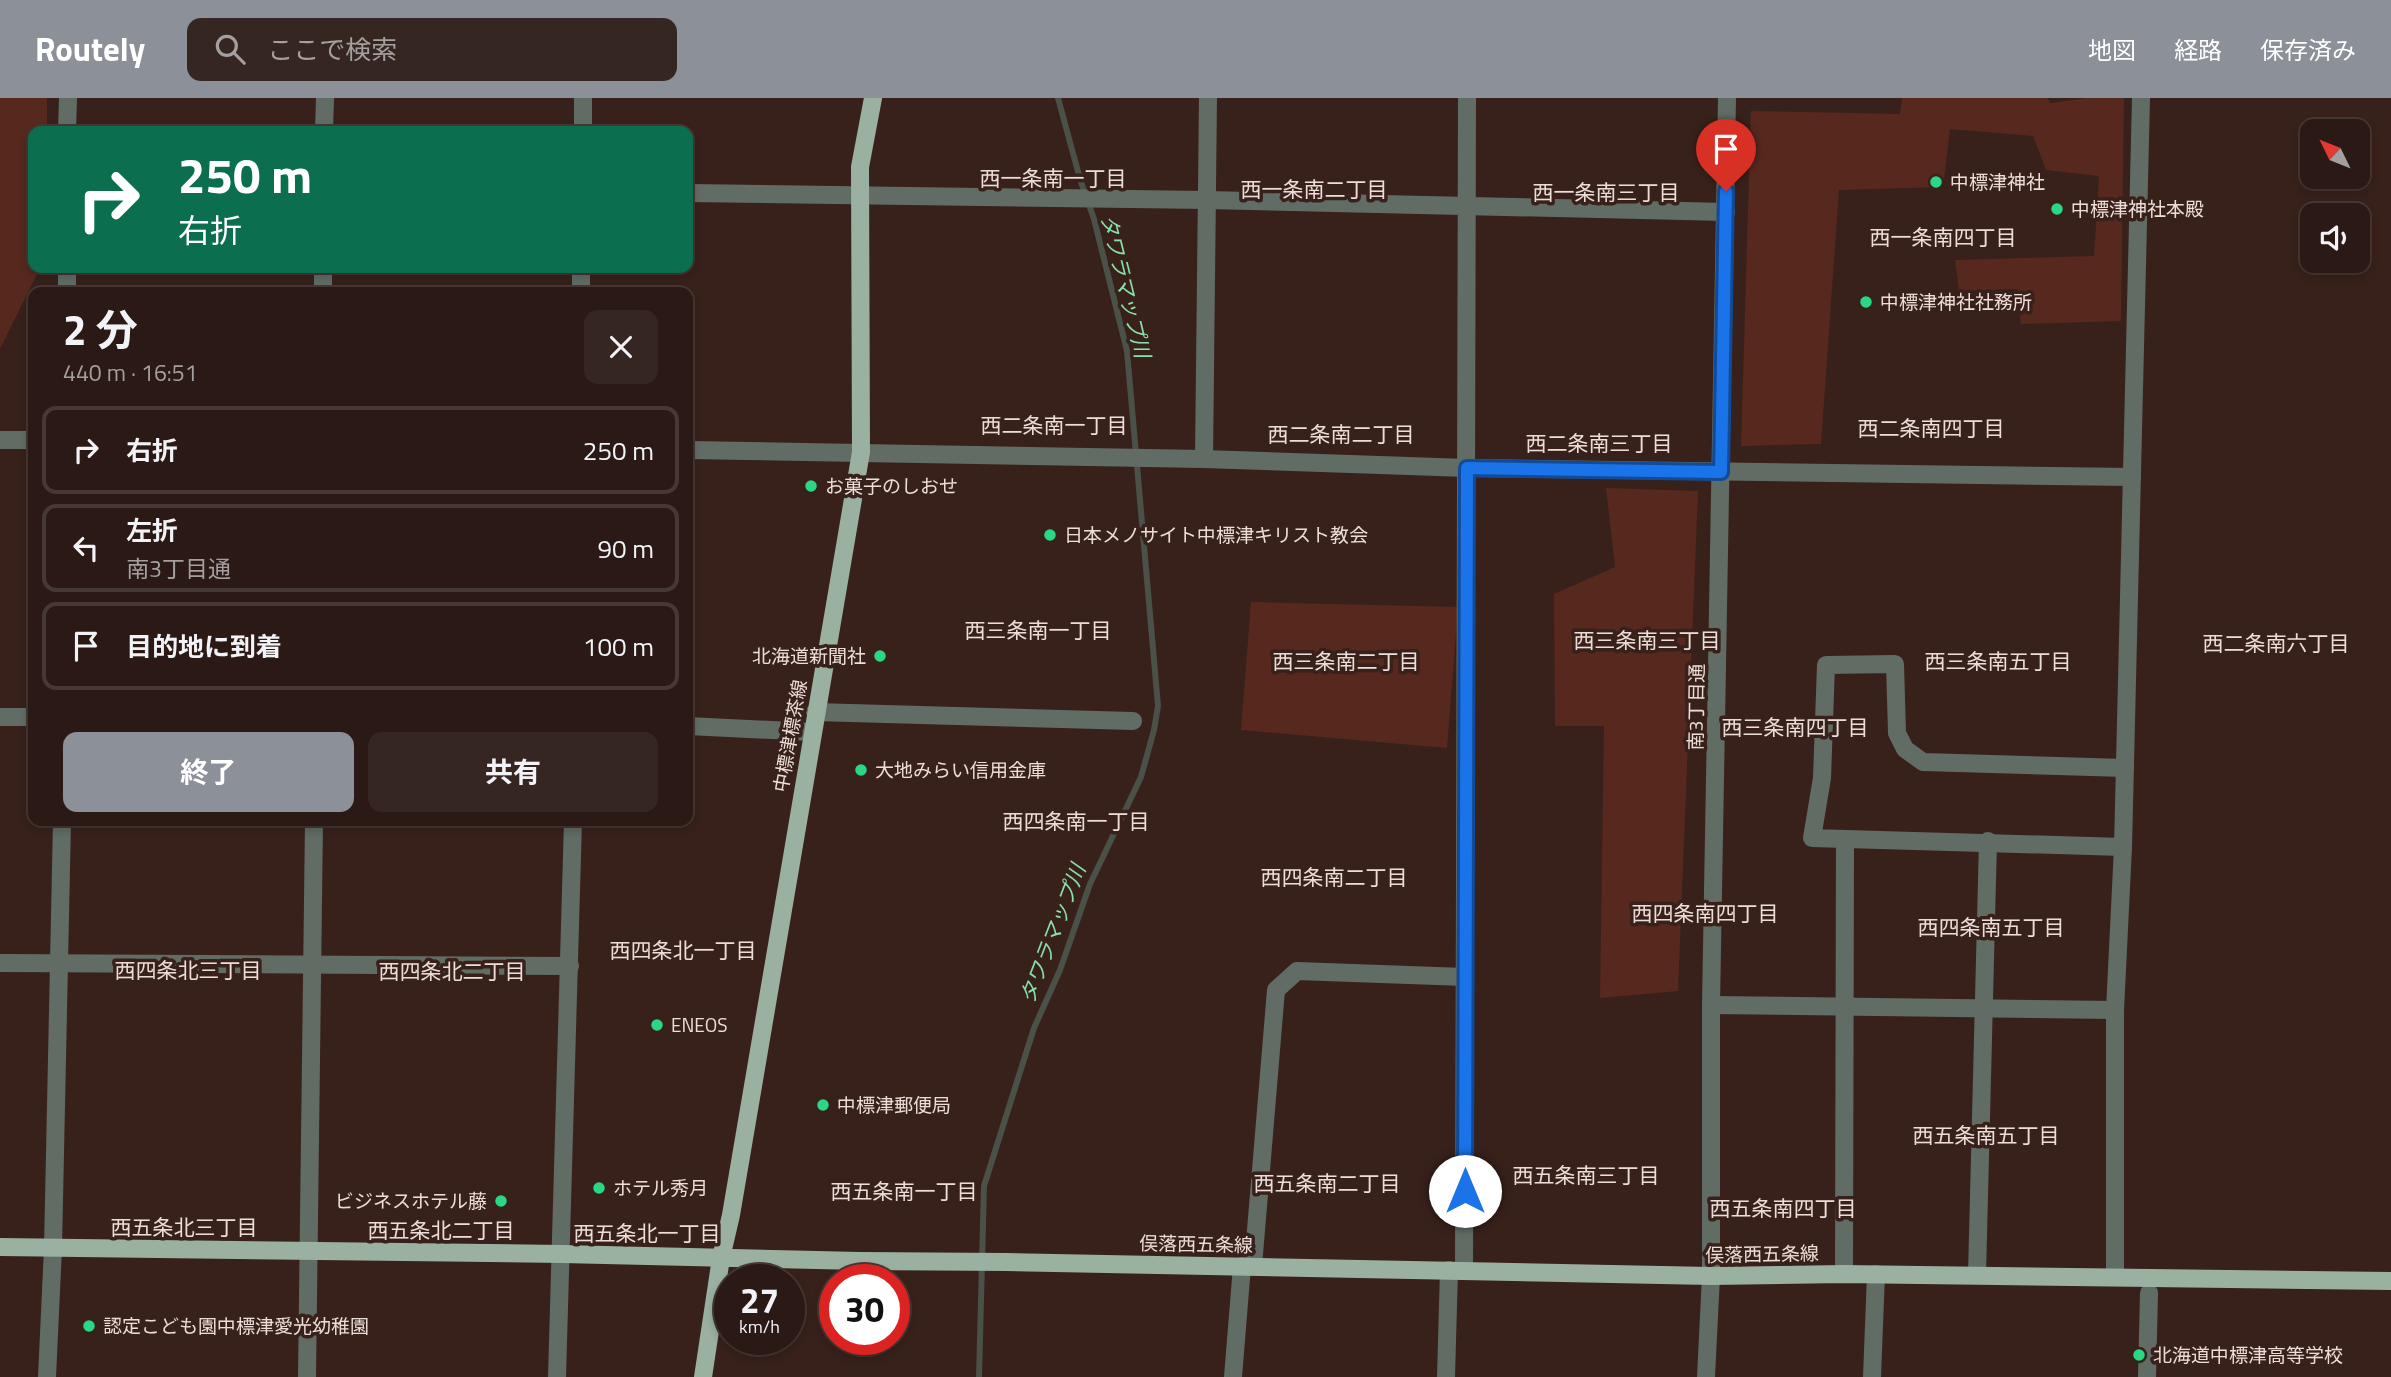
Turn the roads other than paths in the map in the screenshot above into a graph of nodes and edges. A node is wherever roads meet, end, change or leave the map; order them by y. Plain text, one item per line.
1 (68, 98) edge
2 (325, 98) edge
3 (583, 98) edge
4 (873, 98) edge
5 (1208, 98) edge
6 (1467, 98) edge
7 (1727, 98) edge
8 (2141, 98) edge
9 (67, 126) edge
10 (324, 126) edge
11 (583, 126) edge
12 (693, 193) edge
13 (859, 197) junction
14 (1207, 200) junction
15 (1466, 205) junction
16 (1726, 212) junction
17 (0, 430) edge
18 (28, 430) edge
19 (0, 440) edge
20 (28, 440) edge
21 (693, 450) edge
22 (860, 452) junction
23 (1204, 459) junction
24 (1467, 468) junction
25 (1721, 472) junction
26 (2132, 477) junction
27 (815, 712) junction
28 (0, 717) edge
29 (28, 717) edge
30 (1133, 720) dead end
31 (693, 726) edge
32 (811, 732) junction
33 (2125, 768) junction
34 (62, 826) edge
35 (314, 826) edge
36 (573, 826) edge
37 (1845, 839) junction
38 (1989, 841) junction
39 (2123, 846) junction
40 (0, 962) edge
41 (60, 963) junction
42 (313, 963) junction
43 (570, 966) junction
44 (1465, 977) junction
45 (1712, 1005) junction
46 (1844, 1006) junction
47 (1984, 1007) junction
48 (2115, 1010) junction
49 (0, 1247) edge
50 (53, 1248) junction
51 (310, 1252) junction
52 (562, 1254) junction
53 (721, 1258) junction
54 (1247, 1266) junction
55 (1457, 1270) junction
56 (1844, 1273) junction
57 (1876, 1274) junction
58 (1977, 1275) junction
59 (1711, 1276) junction
60 (2115, 1276) junction
61 (2391, 1281) edge
62 (2149, 1293) dead end
63 (47, 1377) edge
64 (307, 1377) edge
65 (558, 1377) edge
66 (703, 1377) edge
67 (1233, 1377) edge
68 (1446, 1377) edge
69 (1706, 1377) edge
70 (1872, 1377) edge
71 (2147, 1377) edge

1 - 9 street
2 - 10 street
3 - 11 street
4 - 13 main road, 中標津標茶線
5 - 14 street
6 - 15 street
7 - 16 street, 南3丁目通
8 - 26 street
12 - 13 street
13 - 14 street
13 - 22 main road, 中標津標茶線
14 - 15 street
14 - 23 street
15 - 16 street
15 - 24 street
16 - 25 street, 南3丁目通
17 - 18 street
19 - 20 street
21 - 22 street
22 - 23 street
22 - 27 main road, 中標津標茶線
23 - 24 street
24 - 25 street
24 - 44 street
25 - 26 street
25 - 45 street, 南3丁目通
26 - 33 street
27 - 30 street
27 - 32 main road, 中標津標茶線
28 - 29 street
31 - 32 street
32 - 53 main road, 中標津標茶線
33 - 37 street
33 - 39 street
34 - 41 street
35 - 42 street
36 - 43 street
37 - 38 street
37 - 46 street
38 - 39 street
38 - 47 street
39 - 48 street
40 - 41 street
41 - 42 street
41 - 50 street
42 - 43 street
42 - 51 street
43 - 52 street
44 - 54 street
44 - 55 street
45 - 46 street
45 - 59 street, 南3丁目通
46 - 47 street
46 - 56 street
47 - 48 street
47 - 58 street
48 - 60 street
49 - 50 main road, 俣落西五条線
50 - 51 main road, 俣落西五条線
50 - 63 street
51 - 52 main road, 俣落西五条線
51 - 64 street
52 - 53 main road, 俣落西五条線
52 - 65 street
53 - 54 main road, 俣落西五条線
53 - 66 main road, 中標津標茶線
54 - 55 main road, 俣落西五条線
54 - 67 street
55 - 59 main road, 俣落西五条線
55 - 68 street
56 - 57 main road, 俣落西五条線
56 - 59 main road, 俣落西五条線
57 - 58 main road, 俣落西五条線
57 - 70 street
58 - 60 main road, 俣落西五条線
59 - 69 street, 南3丁目通
60 - 61 main road, 俣落西五条線
62 - 71 street

